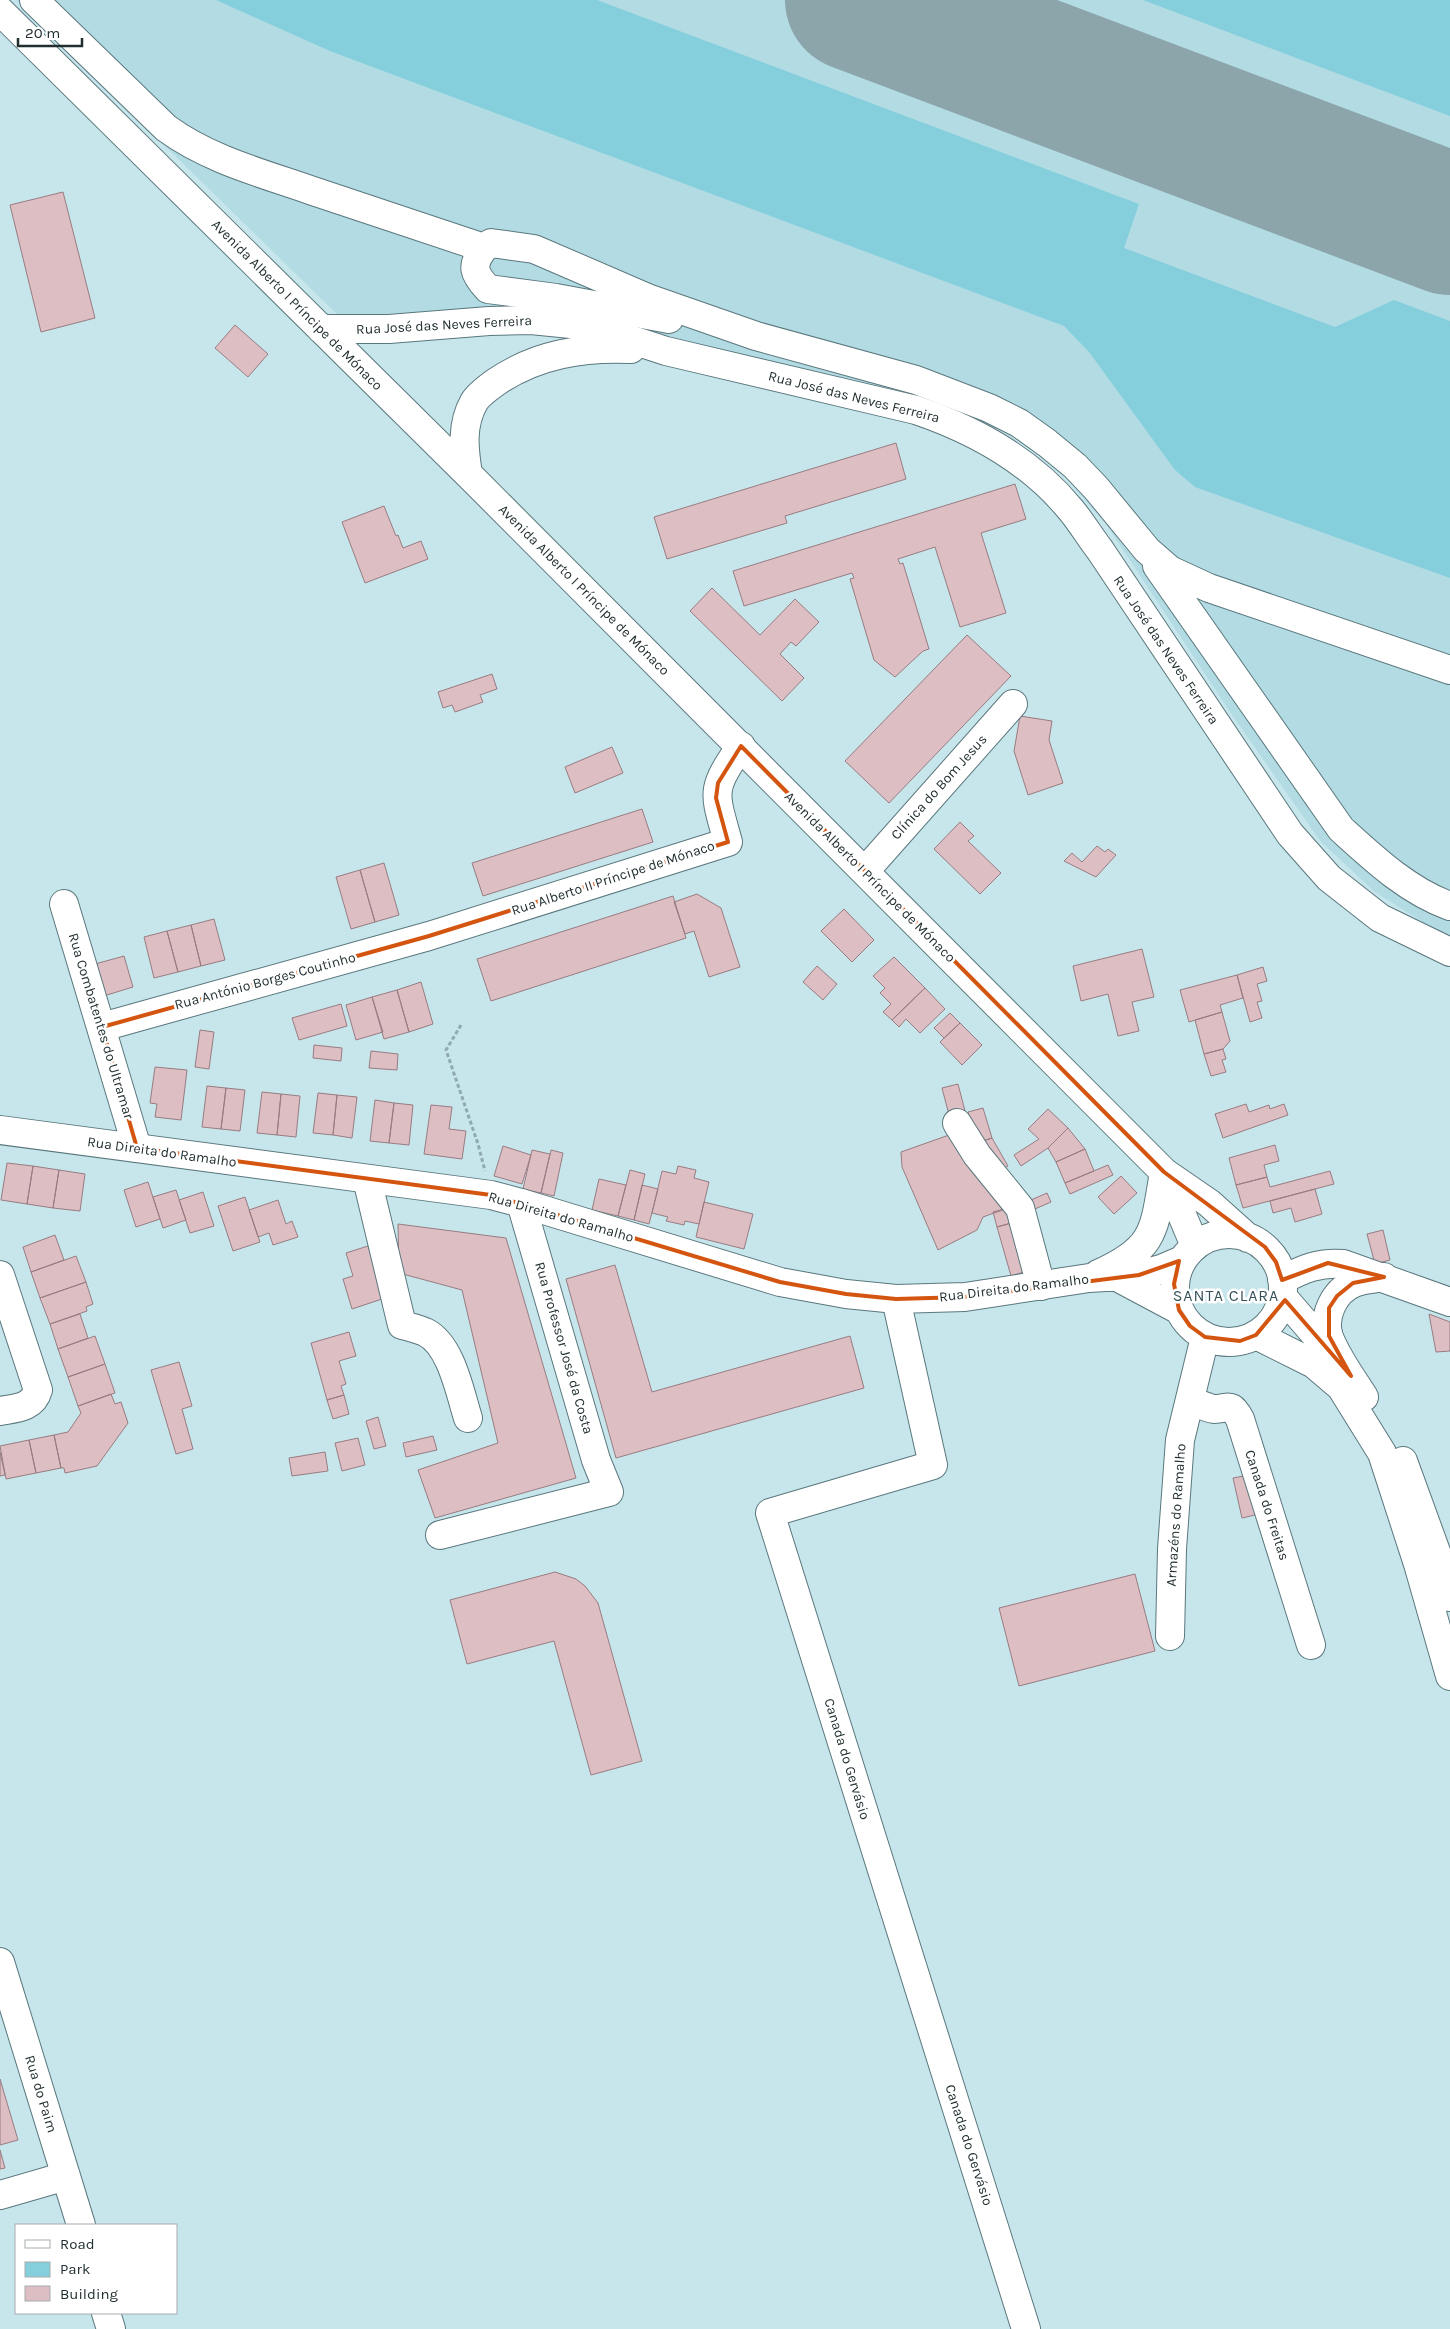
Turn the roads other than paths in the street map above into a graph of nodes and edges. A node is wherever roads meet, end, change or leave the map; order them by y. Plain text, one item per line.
1 (34, 0) edge
2 (0, 12) edge
3 (484, 248) junction
4 (321, 329) junction
5 (756, 336) junction
6 (666, 351) junction
7 (468, 474) junction
8 (1147, 550) junction
9 (1450, 670) edge
10 (1013, 704) dead end
11 (741, 746) junction
12 (865, 871) junction
13 (64, 904) dead end
14 (1450, 906) edge
15 (429, 936) joint
16 (1450, 952) edge
17 (102, 1027) junction
18 (957, 1123) dead end
19 (0, 1130) edge
20 (137, 1148) junction
21 (1164, 1172) junction
22 (367, 1179) junction
23 (521, 1203) junction
24 (1248, 1238) junction
25 (1189, 1253) junction
26 (0, 1275) edge
27 (1116, 1277) junction
28 (1089, 1278) junction
29 (1384, 1278) junction
30 (1041, 1286) junction
31 (1282, 1288) junction
32 (896, 1299) junction
33 (1450, 1302) edge
34 (1179, 1310) junction
35 (8, 1334) edge
36 (1256, 1335) junction
37 (1205, 1337) junction
38 (1351, 1376) junction
39 (1191, 1401) junction
40 (0, 1411) edge
41 (468, 1418) dead end
42 (440, 1535) dead end
43 (1450, 1597) edge
44 (1170, 1636) dead end
45 (1311, 1645) dead end
46 (1450, 1676) edge
47 (0, 1962) edge
48 (66, 2176) junction
49 (0, 2195) edge
50 (81, 2224) edge
51 (106, 2314) edge
52 (111, 2329) edge
53 (1026, 2329) edge

1 - 3 main road
2 - 4 main road, Avenida Alberto I Príncipe de Mónaco
3 - 5 main road
3 - 5 main road
4 - 6 main road, Rua José das Neves Ferreira
4 - 7 main road, Avenida Alberto I Príncipe de Mónaco
5 - 8 main road
6 - 7 main road
6 - 16 main road, Rua José das Neves Ferreira
7 - 11 main road, Avenida Alberto I Príncipe de Mónaco
8 - 9 main road
8 - 14 main road
10 - 12 main road, Clínica do Bom Jesus
11 - 12 main road, Avenida Alberto I Príncipe de Mónaco
11 - 15 main road, Rua Alberto II Príncipe de Mónaco
12 - 21 main road, Avenida Alberto I Príncipe de Mónaco
13 - 17 main road, Rua Combatentes do Ultramar
15 - 17 main road, Rua António Borges Coutinho
17 - 20 main road, Rua Combatentes do Ultramar
18 - 30 main road
19 - 20 main road, Rua Direita do Ramalho
20 - 22 main road, Rua Direita do Ramalho
21 - 24 main road, Avenida Alberto I Príncipe de Mónaco
21 - 25 main road, Avenida Alberto I Príncipe de Mónaco
21 - 28 main road
22 - 23 main road, Rua Direita do Ramalho
22 - 41 main road
23 - 32 main road, Rua Direita do Ramalho
23 - 42 main road, Rua Professor José da Costa
24 - 25 main road
24 - 31 main road
25 - 27 main road, Rua Direita do Ramalho
25 - 34 main road
26 - 35 main road
27 - 28 main road, Rua Direita do Ramalho
27 - 34 main road, Rua Direita do Ramalho
28 - 30 main road, Rua Direita do Ramalho
29 - 31 main road
29 - 33 main road
29 - 38 main road
30 - 32 main road, Rua Direita do Ramalho
31 - 36 main road
31 - 38 main road
32 - 53 main road, Canada do Gervásio
34 - 37 main road
35 - 40 main road
36 - 37 main road
36 - 46 main road
37 - 39 main road, Armazéns do Ramalho
38 - 43 main road
39 - 44 main road, Armazéns do Ramalho
39 - 45 main road, Canada do Freitas
47 - 48 main road, Rua do Paim
48 - 49 main road
48 - 50 main road, Rua do Paim
51 - 52 main road

